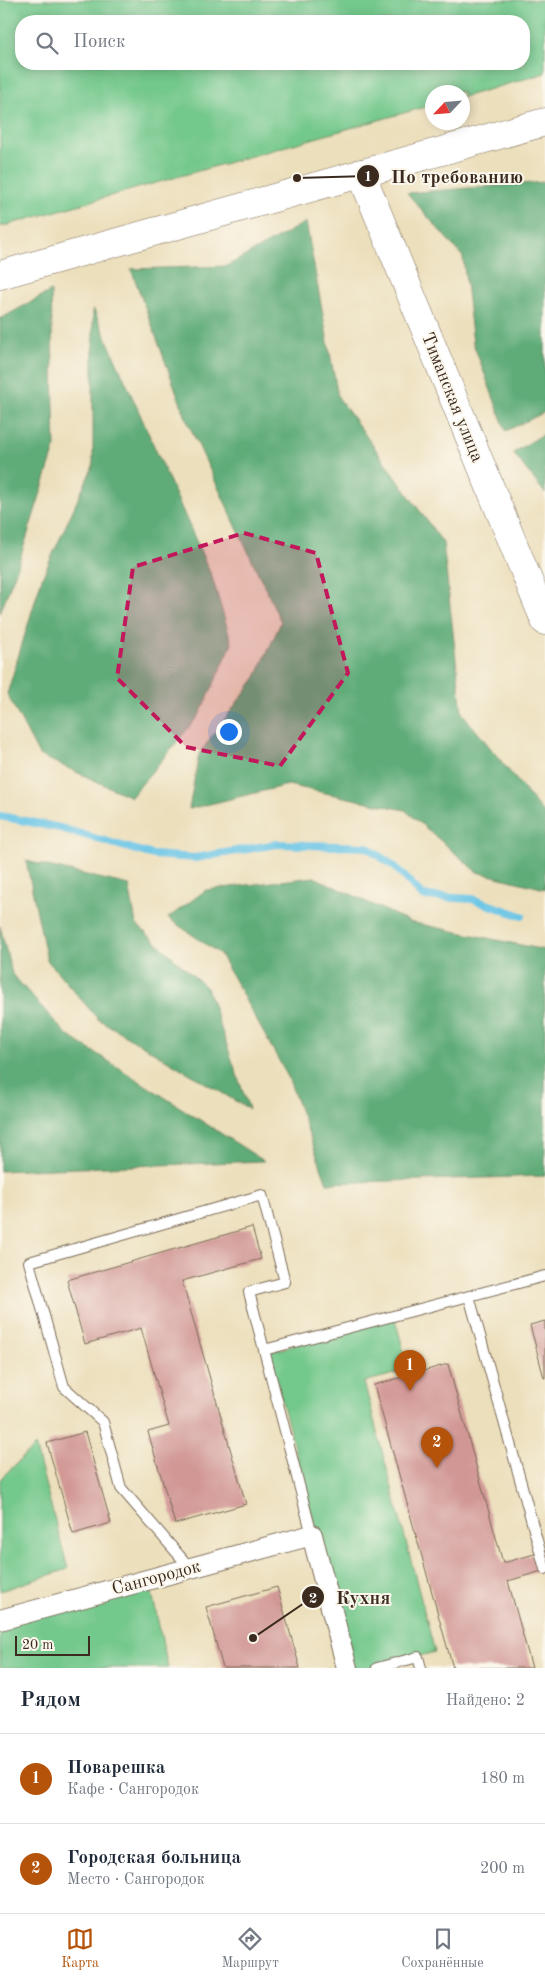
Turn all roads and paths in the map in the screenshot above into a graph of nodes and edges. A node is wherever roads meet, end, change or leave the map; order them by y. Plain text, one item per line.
1 (545, 122) edge
2 (361, 173) junction
3 (0, 275) edge
4 (545, 621) edge
5 (545, 1276) edge
6 (469, 1296) junction
7 (264, 1350) junction
8 (312, 1535) junction
9 (190, 1568) junction
10 (545, 1569) edge
11 (0, 1620) edge
12 (347, 1668) edge
13 (377, 1668) edge
14 (421, 1668) edge

1 - 2 main road
2 - 3 main road
2 - 4 main road, Тиманская улица
5 - 6 lane
6 - 7 lane
6 - 10 lane
7 - 8 lane
7 - 9 lane
8 - 9 street, Сангородок
8 - 12 street
9 - 11 street, Сангородок
13 - 14 lane

